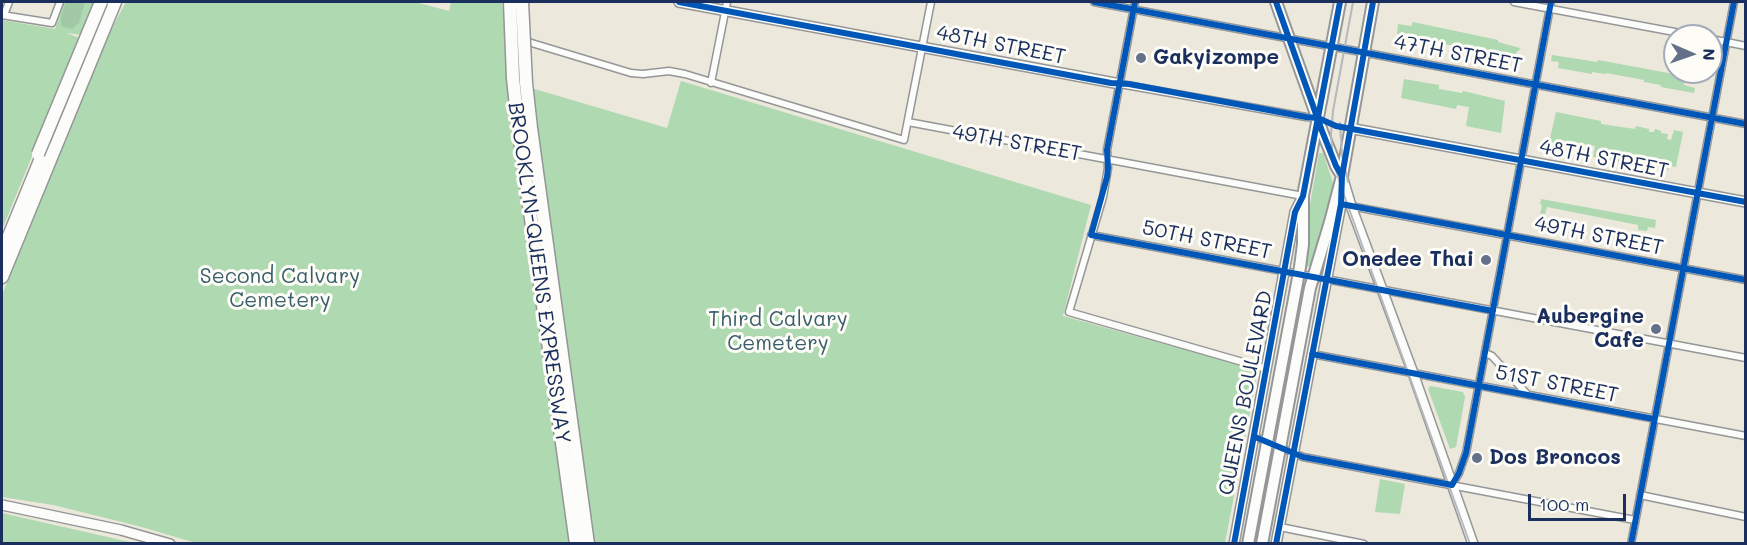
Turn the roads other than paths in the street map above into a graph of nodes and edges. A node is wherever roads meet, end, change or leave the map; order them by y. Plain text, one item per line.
1 (9, 2) edge
2 (60, 2) edge
3 (102, 2) edge
4 (113, 2) edge
5 (508, 2) edge
6 (522, 2) edge
7 (528, 2) edge
8 (679, 2) edge
9 (931, 2) edge
10 (1094, 2) edge
11 (1276, 2) edge
12 (1340, 2) edge
13 (1373, 2) edge
14 (1514, 2) edge
15 (1734, 2) edge
16 (1134, 5) edge
17 (1551, 5) edge
18 (726, 6) edge
19 (3, 15) edge
20 (1663, 29) edge
21 (1289, 39) junction
22 (525, 41) junction
23 (1723, 41) edge
24 (1726, 42) junction
25 (1746, 46) edge
26 (922, 47) junction
27 (1332, 47) junction
28 (1364, 53) junction
29 (711, 83) junction
30 (1120, 84) junction
31 (1536, 85) junction
32 (521, 89) junction
33 (1318, 117) junction
34 (1712, 118) junction
35 (908, 122) junction
36 (1746, 124) edge
37 (1349, 128) junction
38 (44, 156) junction
39 (1107, 159) junction
40 (1521, 160) junction
41 (1342, 176) junction
42 (33, 184) junction
43 (1698, 193) junction
44 (1303, 196) junction
45 (1746, 202) edge
46 (1341, 204) junction
47 (1351, 206) junction
48 (1091, 235) junction
49 (1507, 236) junction
50 (2, 242) edge
51 (2, 253) edge
52 (2, 267) edge
53 (1683, 268) junction
54 (1285, 272) junction
55 (1298, 275) junction
56 (2, 277) edge
57 (1312, 277) junction
58 (1326, 280) junction
59 (1746, 280) edge
60 (1382, 290) junction
61 (1493, 311) junction
62 (1668, 344) junction
63 (1485, 353) junction
64 (1312, 354) junction
65 (1746, 358) edge
66 (1267, 369) junction
67 (1413, 374) junction
68 (1479, 385) junction
69 (1527, 394) junction
70 (1654, 419) junction
71 (1746, 436) edge
72 (1255, 437) junction
73 (1267, 443) junction
74 (1281, 448) junction
75 (1293, 453) junction
76 (1452, 485) junction
77 (1640, 495) junction
78 (2, 505) edge
79 (1746, 517) edge
80 (1635, 520) junction
81 (1280, 527) junction
82 (170, 543) edge
83 (576, 543) edge
84 (583, 543) edge
85 (588, 543) edge
86 (1234, 543) edge
87 (1248, 543) edge
88 (1262, 543) edge
89 (1276, 543) edge
90 (1364, 543) edge
91 (1473, 543) edge
92 (1631, 543) edge

1 - 19 street
2 - 19 street
3 - 38 highway
3 - 50 highway, bridge
4 - 38 highway
4 - 56 highway
5 - 32 street
5 - 83 highway, BROOKLYN-QUEENS EXPRESSWAY, bridge
6 - 85 highway, BROOKLYN-QUEENS EXPRESSWAY, bridge
7 - 22 street
8 - 18 street, 48TH STREET
9 - 26 street
10 - 16 street, 47TH STREET
11 - 21 main road
12 - 27 main road, QUEENS BOULEVARD
13 - 28 main road, QUEENS BOULEVARD
14 - 17 street
15 - 24 street
16 - 21 street, 47TH STREET
16 - 30 street
17 - 20 street
17 - 31 street
18 - 26 street, 48TH STREET
18 - 29 street
21 - 27 street, 47TH STREET
21 - 33 main road
22 - 29 street
22 - 32 street
23 - 24 street
24 - 25 street
24 - 34 street
26 - 30 street, 48TH STREET
26 - 35 street
27 - 28 street, 47TH STREET
27 - 33 main road, QUEENS BOULEVARD
28 - 31 street, 47TH STREET
28 - 37 main road, QUEENS BOULEVARD
29 - 35 street
30 - 33 street, 48TH STREET
30 - 39 street
31 - 34 street, 47TH STREET
31 - 40 street
32 - 84 street
33 - 41 main road
33 - 44 main road, QUEENS BOULEVARD
34 - 36 street, 47TH STREET
34 - 43 street
35 - 39 street, 49TH STREET
37 - 40 street, 48TH STREET
37 - 41 main road, QUEENS BOULEVARD
38 - 42 highway
39 - 44 street, 49TH STREET
39 - 48 street
40 - 43 street, 48TH STREET
40 - 49 street
41 - 46 street, QUEENS BOULEVARD
41 - 47 street
41 - 57 main road, QUEENS BOULEVARD
42 - 51 highway
42 - 52 highway
43 - 45 street, 48TH STREET
43 - 53 street
44 - 54 street, QUEENS BOULEVARD
44 - 55 main road, QUEENS BOULEVARD
46 - 47 street, 49TH STREET
46 - 58 street, QUEENS BOULEVARD
47 - 49 street, 49TH STREET
47 - 60 street
48 - 54 street, 50TH STREET
48 - 66 street
49 - 53 street, 49TH STREET
49 - 61 street
53 - 59 street, 49TH STREET
53 - 62 street
54 - 55 street, 50TH STREET
54 - 66 street, QUEENS BOULEVARD
55 - 57 street, 50TH STREET
55 - 73 main road, QUEENS BOULEVARD
57 - 58 street, 50TH STREET
57 - 74 main road, QUEENS BOULEVARD
58 - 60 street, 50TH STREET
58 - 64 street, QUEENS BOULEVARD
60 - 61 street, 50TH STREET
60 - 67 street
61 - 62 street, 50TH STREET
61 - 63 street
62 - 65 street, 50TH STREET
62 - 70 street
63 - 68 street
63 - 69 street, 51ST STREET
64 - 67 street, 51ST STREET
64 - 75 street, QUEENS BOULEVARD
66 - 72 street, QUEENS BOULEVARD
67 - 68 street, 51ST STREET
67 - 76 street
68 - 69 street, 51ST STREET
68 - 76 street
69 - 70 street, 51ST STREET
70 - 71 street, 51ST STREET
70 - 77 street
72 - 73 street
72 - 86 street, QUEENS BOULEVARD
73 - 74 street
73 - 87 main road, QUEENS BOULEVARD
74 - 75 street
74 - 88 main road, QUEENS BOULEVARD
75 - 76 street
75 - 81 street, QUEENS BOULEVARD
76 - 80 street
76 - 91 street
77 - 79 street
77 - 80 street
78 - 82 street
80 - 92 street
81 - 89 street, QUEENS BOULEVARD
81 - 90 street

